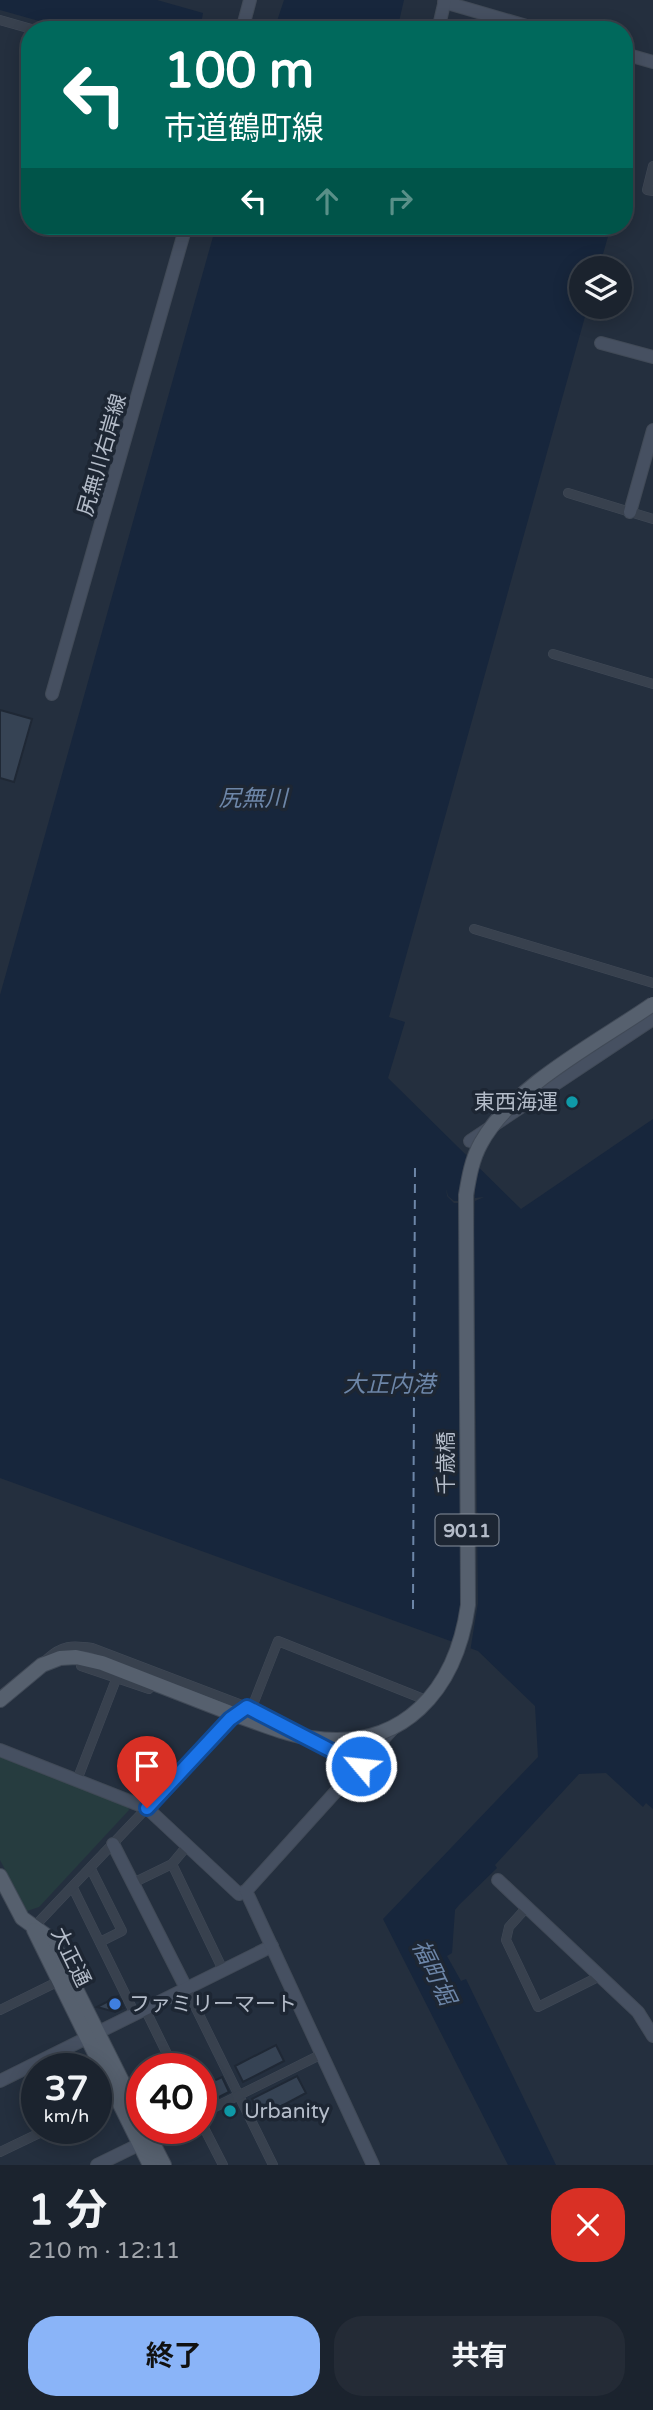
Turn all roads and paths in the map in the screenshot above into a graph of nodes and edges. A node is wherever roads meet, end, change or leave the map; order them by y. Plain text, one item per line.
1 (250, 0) edge
2 (444, 1) edge
3 (0, 20) edge
4 (244, 21) edge
5 (440, 21) edge
6 (510, 21) edge
7 (21, 26) edge
8 (633, 56) edge
9 (653, 62) edge
10 (653, 166) edge
11 (653, 191) edge
12 (183, 235) edge
13 (601, 343) dead end
14 (653, 357) edge
15 (653, 430) edge
16 (568, 494) dead end
17 (630, 512) junction
18 (653, 519) edge
19 (553, 654) dead end
20 (653, 684) edge
21 (52, 694) dead end
22 (474, 929) dead end
23 (653, 983) edge
24 (653, 1004) edge
25 (653, 1019) edge
26 (470, 1141) dead end
27 (76, 1661) junction
28 (41, 1665) junction
29 (117, 1677) junction
30 (421, 1698) joint
31 (0, 1700) edge
32 (247, 1707) junction
33 (230, 1719) junction
34 (0, 1749) edge
35 (361, 1766) junction
36 (77, 1780) junction
37 (147, 1808) junction
38 (113, 1844) junction
39 (187, 1846) junction
40 (172, 1864) junction
41 (91, 1868) junction
42 (0, 1876) edge
43 (498, 1880) dead end
44 (133, 1883) junction
45 (73, 1888) junction
46 (246, 1891) junction
47 (527, 1907) junction
48 (33, 1928) junction
49 (100, 1942) junction
50 (272, 1946) junction
51 (223, 1970) junction
52 (600, 1976) junction
53 (59, 1981) junction
54 (186, 1989) junction
55 (0, 2010) edge
56 (140, 2011) junction
57 (93, 2035) junction
58 (653, 2036) edge
59 (165, 2053) edge
60 (322, 2054) junction
61 (0, 2081) edge
62 (126, 2093) edge
63 (116, 2095) junction
64 (238, 2096) junction
65 (112, 2097) edge
66 (217, 2106) edge
67 (126, 2109) edge
68 (21, 2142) edge
69 (133, 2144) edge
70 (146, 2144) edge
71 (150, 2144) edge
72 (212, 2144) edge
73 (0, 2152) edge
74 (370, 2164) edge
75 (97, 2165) edge
76 (150, 2165) edge
77 (164, 2165) edge
78 (223, 2165) edge
79 (273, 2165) edge

1 - 4 street
2 - 5 street
2 - 6 street
3 - 7 street
8 - 9 street
10 - 11 street
12 - 21 street, 尻無川右岸線
13 - 14 street
15 - 17 street
16 - 17 street
17 - 18 street
19 - 20 street
22 - 23 street
24 - 27 main road, 千歳橋 / 9011, bridge
25 - 26 street
27 - 28 main road
27 - 29 street
28 - 31 main road
28 - 32 street
29 - 33 street
29 - 36 street
30 - 32 street
30 - 35 street
32 - 33 street
32 - 35 street
33 - 37 street
34 - 36 street
35 - 46 street
36 - 37 street
37 - 38 street
37 - 39 street
38 - 41 street
38 - 44 street
39 - 40 street
39 - 46 street
40 - 44 street
40 - 51 street
41 - 45 street
41 - 49 street
42 - 48 main road
43 - 47 street
44 - 54 street
45 - 48 street
45 - 49 street
46 - 50 street
47 - 52 street
47 - 52 street
48 - 53 main road, 大正通
48 - 57 main road, 大正通
49 - 56 street
50 - 51 street
50 - 60 street
51 - 54 street
52 - 58 street
53 - 55 street
53 - 57 main road, 大正通
54 - 56 street
54 - 64 street
56 - 57 street
56 - 59 street
57 - 61 street
57 - 62 main road, 大正通
57 - 63 main road, 大正通
60 - 64 street
60 - 74 street
63 - 65 street
63 - 67 main road, 大正通
64 - 66 street
64 - 79 street
68 - 73 street
69 - 75 street
70 - 76 main road, 大正通
71 - 77 main road, 大正通
72 - 78 street

